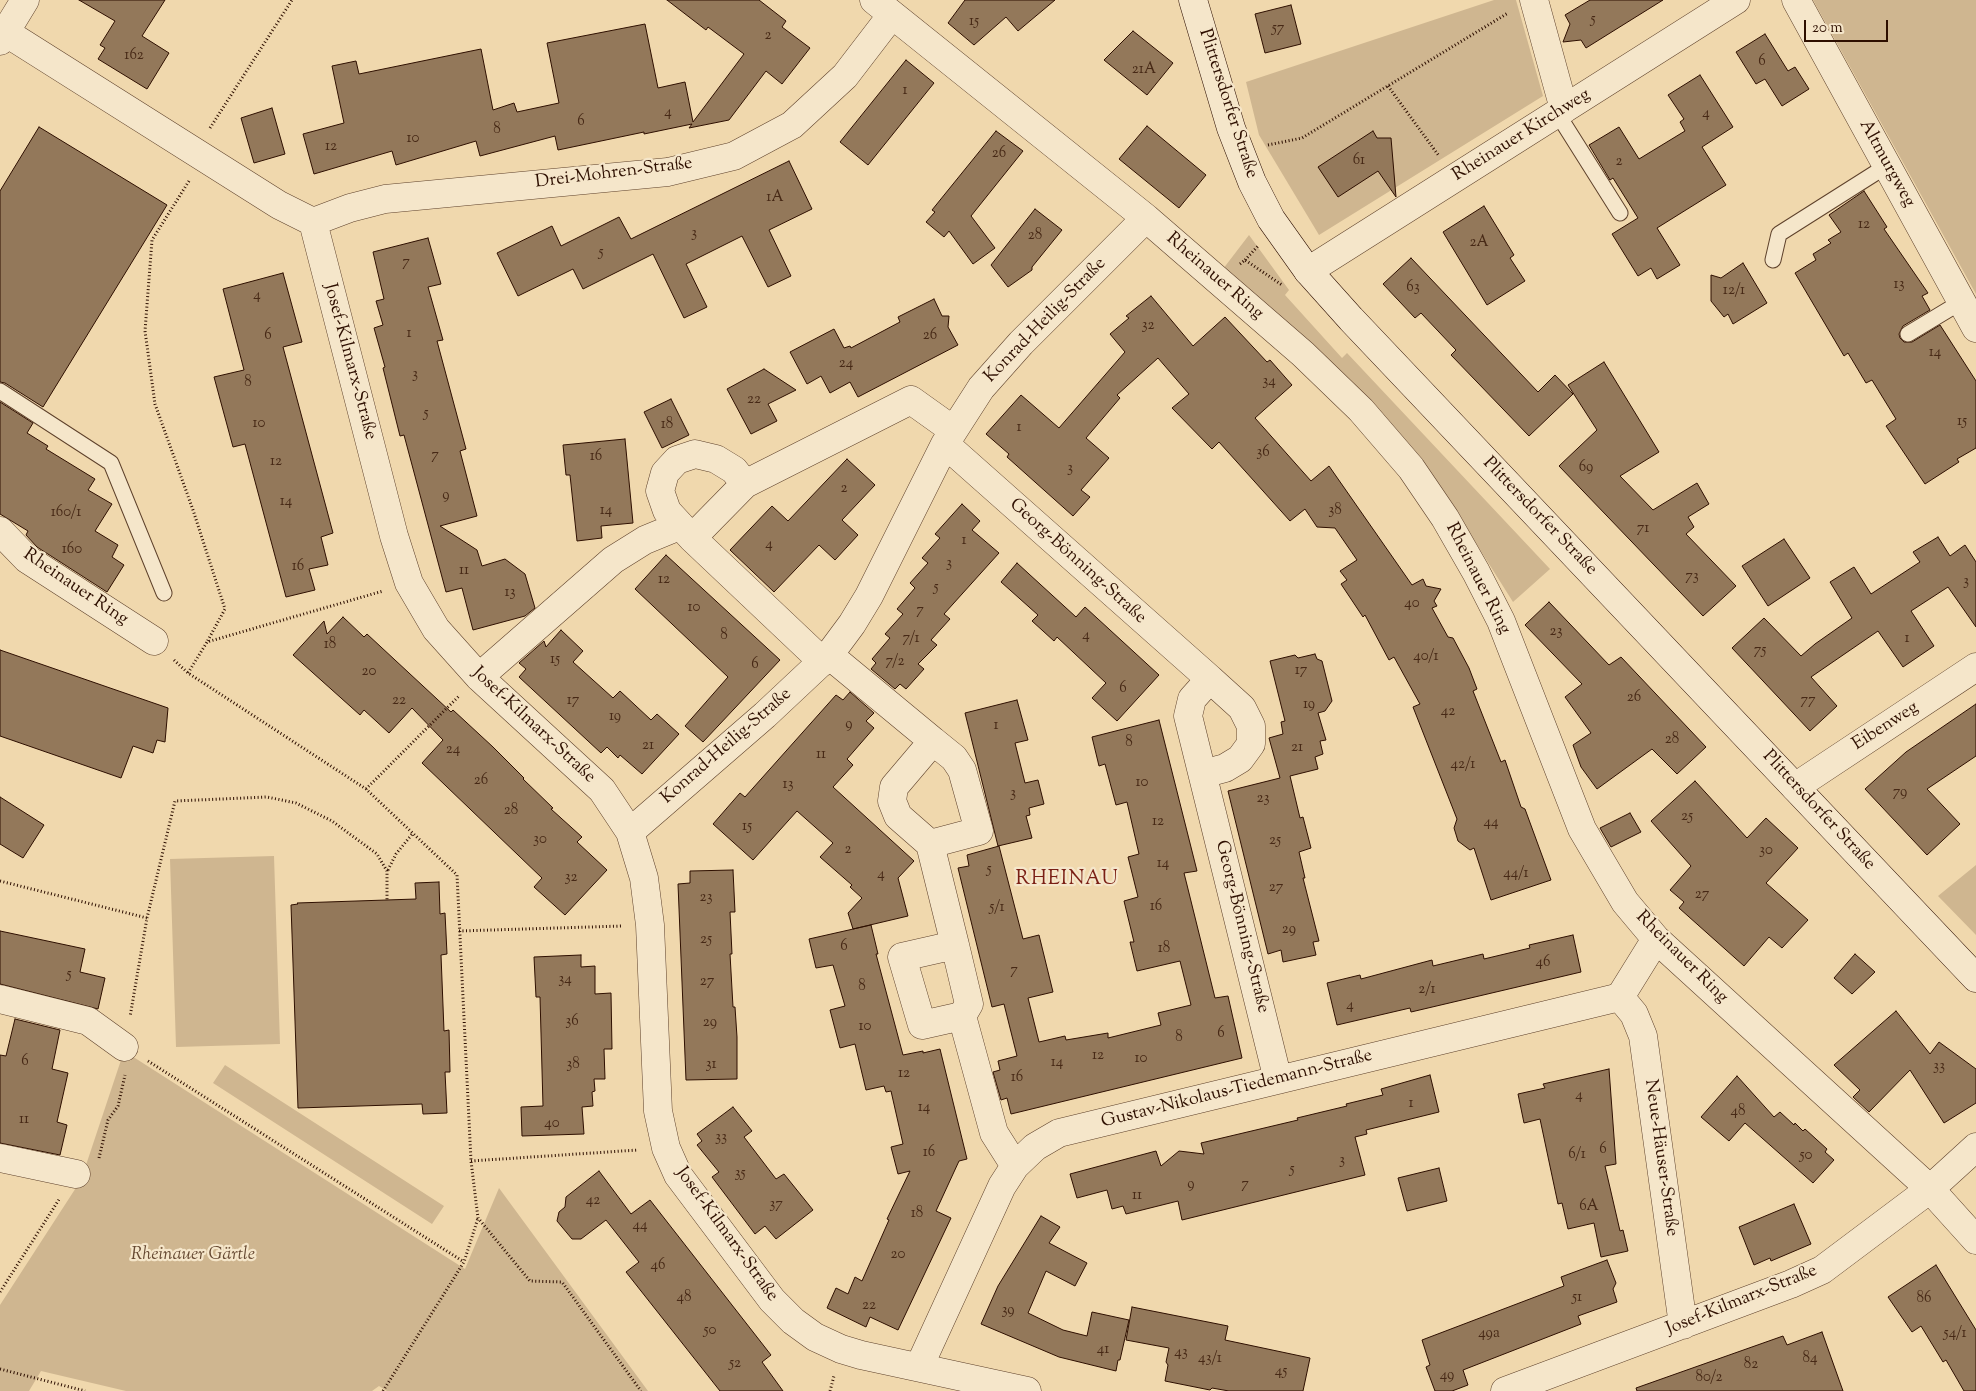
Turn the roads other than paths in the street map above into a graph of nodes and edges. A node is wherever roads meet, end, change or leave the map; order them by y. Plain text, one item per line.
1 (25, 0) edge
2 (1193, 0) edge
3 (1736, 0) edge
4 (1796, 0) edge
5 (1535, 2) edge
6 (882, 8) edge
7 (3, 37) edge
8 (1561, 111) junction
9 (1888, 165) junction
10 (1620, 213) dead end
11 (1146, 218) junction
12 (313, 222) junction
13 (1774, 260) dead end
14 (1308, 271) junction
15 (1961, 302) junction
16 (1976, 328) edge
17 (1908, 334) dead end
18 (0, 390) edge
19 (949, 437) junction
20 (745, 484) junction
21 (0, 531) edge
22 (686, 532) junction
23 (164, 593) dead end
24 (154, 641) road end
25 (826, 659) junction
26 (1976, 667) edge
27 (479, 677) junction
28 (1210, 679) junction
29 (933, 741) junction
30 (1203, 774) junction
31 (1795, 787) junction
32 (630, 832) junction
33 (930, 844) junction
34 (1656, 939) junction
35 (955, 945) junction
36 (1976, 978) edge
37 (1620, 997) junction
38 (0, 999) edge
39 (962, 1016) junction
40 (124, 1047) road end
41 (1278, 1080) junction
42 (1976, 1147) edge
43 (0, 1158) edge
44 (1015, 1166) junction
45 (76, 1174) dead end
46 (1930, 1189) junction
47 (1976, 1240) edge
48 (1683, 1325) junction
49 (919, 1367) junction
50 (1027, 1391) edge
51 (1505, 1391) edge

1 - 7 street
2 - 14 street, Plittersdorfer Straße
3 - 8 street, Rheinauer Kirchweg
4 - 9 street, Altmurgweg
5 - 8 street
6 - 11 street, Rheinauer Ring
6 - 12 street, Drei-Mohren-Straße
7 - 12 street
8 - 10 lane
8 - 14 street, Rheinauer Kirchweg
9 - 13 lane
9 - 15 street, Altmurgweg
11 - 19 street, Konrad-Heilig-Straße
11 - 34 street, Rheinauer Ring
12 - 27 street, Josef-Kilmarx-Straße
14 - 31 street, Plittersdorfer Straße
15 - 16 street, Altmurgweg
15 - 17 lane
18 - 23 lane
19 - 20 street
19 - 25 street, Konrad-Heilig-Straße
19 - 28 street, Georg-Bönning-Straße
20 - 22 street
20 - 22 street
21 - 24 street, Rheinauer Ring
22 - 25 street
22 - 27 street
25 - 29 street
25 - 32 street, Konrad-Heilig-Straße
26 - 31 street, Eibenweg
27 - 32 street, Josef-Kilmarx-Straße
28 - 30 street, Georg-Bönning-Straße
28 - 30 street, Georg-Bönning-Straße
29 - 33 street
29 - 33 street
30 - 41 street, Georg-Bönning-Straße
31 - 36 street, Plittersdorfer Straße
32 - 49 street, Josef-Kilmarx-Straße
33 - 35 street
34 - 37 street
34 - 46 street, Rheinauer Ring
35 - 39 street
35 - 39 street
37 - 41 street, Gustav-Nikolaus-Tiedemann-Straße
37 - 48 street, Neue-Häuser-Straße
38 - 40 street
39 - 44 street
41 - 44 street, Gustav-Nikolaus-Tiedemann-Straße
42 - 46 street, Josef-Kilmarx-Straße
43 - 45 street
44 - 49 street, Gustav-Nikolaus-Tiedemann-Straße
46 - 47 street, Rheinauer Ring
46 - 48 street, Josef-Kilmarx-Straße
48 - 51 street, Josef-Kilmarx-Straße
49 - 50 street, Josef-Kilmarx-Straße

